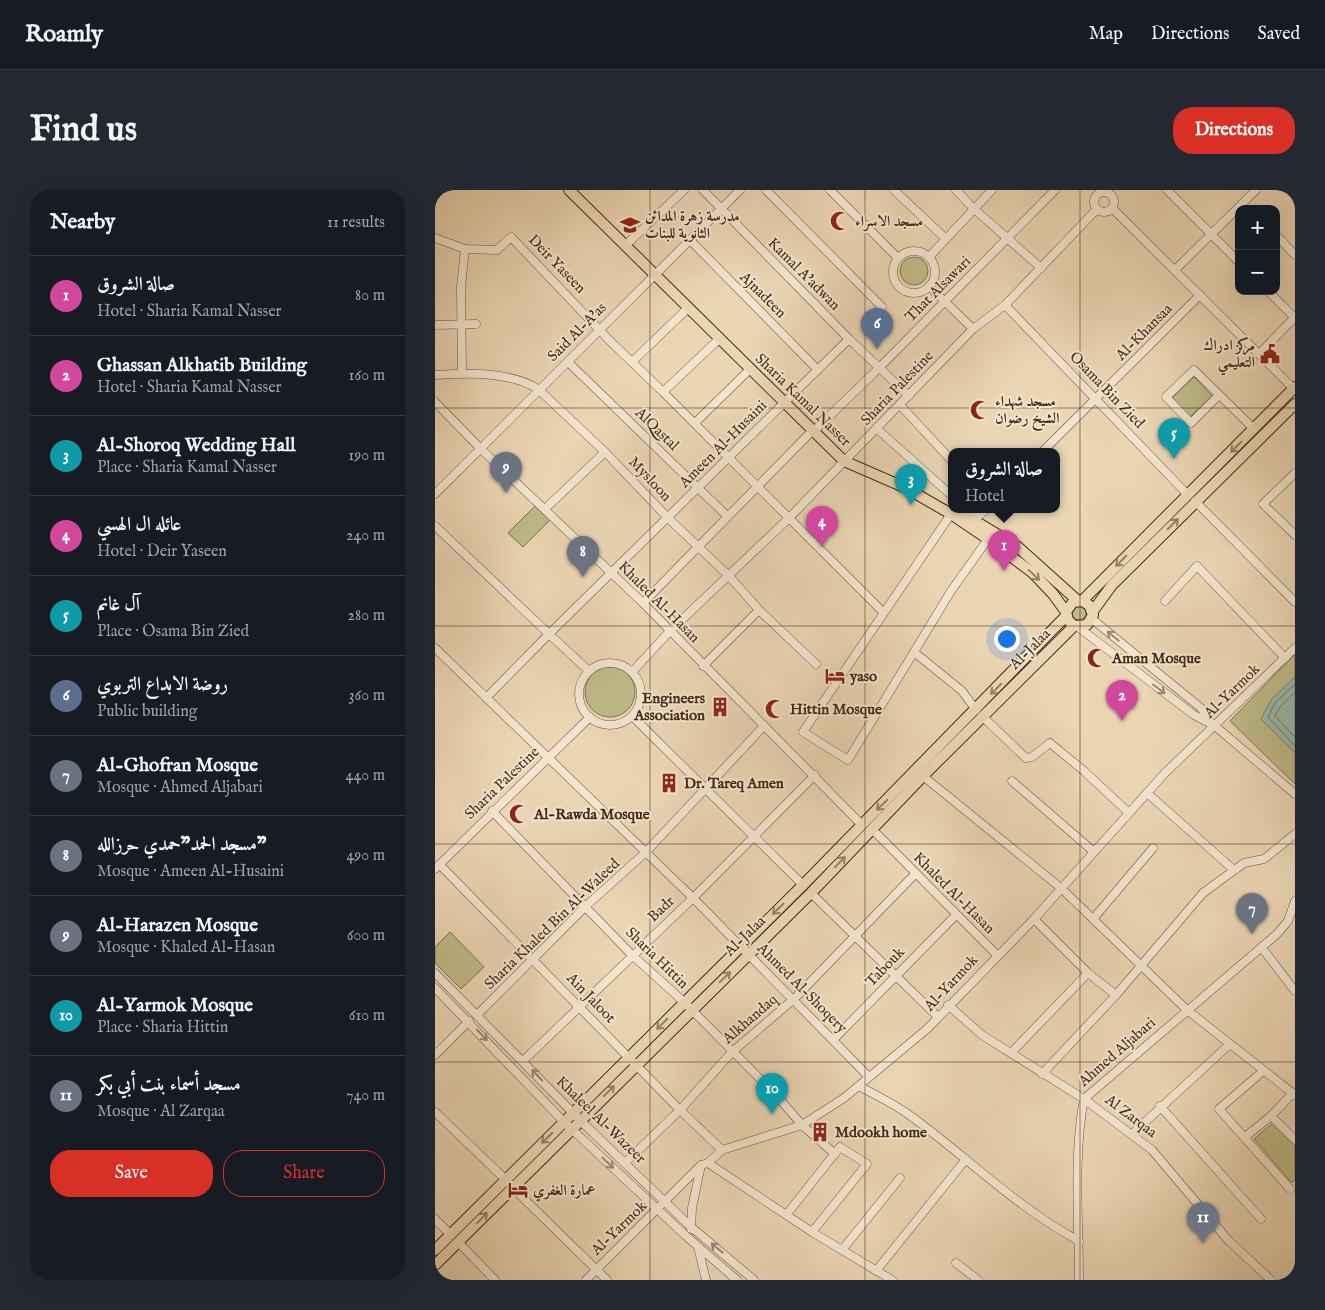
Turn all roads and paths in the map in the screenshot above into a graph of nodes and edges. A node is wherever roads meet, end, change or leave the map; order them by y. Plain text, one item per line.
1 (569, 190) edge
2 (577, 190) edge
3 (684, 190) edge
4 (703, 190) edge
5 (740, 190) edge
6 (766, 190) edge
7 (830, 190) edge
8 (894, 190) edge
9 (956, 190) edge
10 (992, 190) edge
11 (1055, 190) edge
12 (1167, 190) edge
13 (1256, 190) edge
14 (1097, 192) edge
15 (1112, 192) edge
16 (1244, 202) junction
17 (1247, 205) edge
18 (973, 208) junction
19 (1112, 208) junction
20 (721, 209) junction
21 (1097, 209) junction
22 (1211, 235) junction
23 (435, 238) edge
24 (945, 238) junction
25 (1007, 238) junction
26 (1280, 239) edge
27 (689, 240) junction
28 (629, 242) junction
29 (465, 249) junction
30 (1295, 255) edge
31 (929, 257) junction
32 (898, 258) junction
33 (1235, 258) edge
34 (1041, 268) junction
35 (1175, 270) junction
36 (657, 273) junction
37 (929, 286) junction
38 (1200, 294) junction
39 (1272, 295) edge
40 (945, 301) junction
41 (1005, 305) junction
42 (882, 307) dead end
43 (688, 308) junction
44 (1295, 318) edge
45 (462, 324) junction
46 (476, 324) dead end
47 (435, 325) edge
48 (600, 329) junction
49 (973, 329) junction
50 (849, 339) junction
51 (719, 340) junction
52 (1259, 353) junction
53 (567, 362) junction
54 (633, 362) junction
55 (879, 368) junction
56 (749, 370) junction
57 (818, 370) junction
58 (462, 374) junction
59 (435, 375) edge
60 (1295, 388) edge
61 (538, 389) junction
62 (663, 392) junction
63 (909, 396) junction
64 (1218, 396) junction
65 (1096, 399) junction
66 (786, 401) junction
67 (435, 402) edge
68 (1295, 404) edge
69 (900, 405) junction
70 (695, 424) junction
71 (815, 428) junction
72 (877, 428) junction
73 (1254, 429) junction
74 (1047, 448) edge
75 (481, 449) junction
76 (605, 452) junction
77 (728, 457) junction
78 (948, 457) edge
79 (846, 459) junction
80 (1295, 474) edge
81 (758, 487) junction
82 (699, 488) junction
83 (948, 492) edge
84 (435, 494) edge
85 (1192, 498) junction
86 (948, 507) edge
87 (545, 509) junction
88 (951, 513) edge
89 (957, 513) edge
90 (960, 513) edge
91 (970, 513) edge
92 (982, 513) edge
93 (727, 516) junction
94 (668, 518) junction
95 (789, 518) junction
96 (975, 519) junction
97 (435, 526) edge
98 (1295, 535) edge
99 (988, 539) junction
100 (698, 547) junction
101 (611, 573) junction
102 (729, 576) junction
103 (1080, 601) junction
104 (1165, 601) dead end
105 (1295, 602) edge
106 (643, 603) junction
107 (759, 610) junction
108 (883, 612) junction
109 (1066, 614) junction
110 (1093, 615) junction
111 (1076, 627) junction
112 (669, 632) junction
113 (549, 634) junction
114 (435, 648) edge
115 (1295, 648) edge
116 (914, 652) junction
117 (1285, 658) junction
118 (816, 664) dead end
119 (703, 666) junction
120 (589, 671) junction
121 (632, 672) junction
122 (486, 698) junction
123 (979, 713) junction
124 (632, 716) junction
125 (590, 717) junction
126 (764, 726) junction
127 (1215, 726) junction
128 (547, 758) junction
129 (815, 775) junction
130 (923, 776) junction
131 (1012, 781) dead end
132 (706, 788) junction
133 (1147, 793) junction
134 (1295, 794) edge
135 (492, 811) junction
136 (1129, 813) junction
137 (861, 824) junction
138 (872, 829) junction
139 (1295, 834) edge
140 (753, 835) junction
141 (1153, 848) dead end
142 (1093, 851) junction
143 (646, 852) junction
144 (437, 867) edge
145 (1234, 870) junction
146 (915, 874) junction
147 (1061, 888) junction
148 (807, 889) junction
149 (693, 898) junction
150 (1295, 901) edge
151 (586, 906) junction
152 (956, 914) junction
153 (1034, 918) junction
154 (1093, 919) junction
155 (855, 935) junction
156 (741, 946) junction
157 (1262, 948) junction
158 (748, 954) junction
159 (632, 955) junction
160 (997, 955) junction
161 (533, 959) junction
162 (1143, 965) junction
163 (435, 973) edge
164 (1088, 973) junction
165 (895, 975) junction
166 (435, 988) edge
167 (1295, 991) edge
168 (1116, 995) junction
169 (794, 999) junction
170 (948, 1005) junction
171 (687, 1006) junction
172 (581, 1007) junction
173 (1187, 1010) junction
174 (477, 1015) junction
175 (938, 1017) junction
176 (469, 1021) junction
177 (834, 1039) junction
178 (1230, 1044) junction
179 (732, 1052) junction
180 (1011, 1053) junction
181 (435, 1056) edge
182 (632, 1060) junction
183 (523, 1061) junction
184 (1262, 1072) junction
185 (1042, 1074) junction
186 (869, 1077) junction
187 (859, 1086) junction
188 (1294, 1094) edge
189 (1085, 1098) junction
190 (1160, 1106) junction
191 (679, 1110) junction
192 (435, 1112) edge
193 (576, 1116) junction
194 (1271, 1116) junction
195 (568, 1125) junction
196 (802, 1125) junction
197 (1132, 1134) junction
198 (1245, 1137) junction
199 (1295, 1140) edge
200 (723, 1150) junction
201 (835, 1154) junction
202 (966, 1159) junction
203 (625, 1163) junction
204 (705, 1164) junction
205 (900, 1178) dead end
206 (509, 1183) junction
207 (1290, 1189) dead end
208 (665, 1202) junction
209 (658, 1210) junction
210 (787, 1214) junction
211 (435, 1219) edge
212 (1261, 1219) dead end
213 (690, 1226) junction
214 (812, 1232) junction
215 (450, 1234) junction
216 (458, 1242) junction
217 (1079, 1242) junction
218 (697, 1246) junction
219 (435, 1250) edge
220 (842, 1250) junction
221 (957, 1263) dead end
222 (435, 1265) edge
223 (597, 1269) junction
224 (876, 1271) junction
225 (495, 1280) edge
226 (586, 1280) edge
227 (607, 1280) edge
228 (705, 1280) edge
229 (737, 1280) edge
230 (754, 1280) edge
231 (891, 1280) edge
232 (978, 1280) edge
233 (1079, 1280) edge
234 (1271, 1280) edge

1 - 36 main road, Sharia Kamal Nasser
2 - 28 main road, Sharia Kamal Nasser
3 - 28 street
4 - 20 street, Kamal A'adwan
5 - 20 street, Said Al-A'as
6 - 42 street
7 - 32 street
8 - 24 street
9 - 18 street
10 - 18 street
11 - 25 street, That Alsawari
12 - 22 street
13 - 16 street
14 - 15 street
14 - 21 street
15 - 19 street
16 - 17 street
16 - 22 street
18 - 24 street
18 - 25 street
19 - 21 street
19 - 35 street
20 - 27 street, Said Al-A'as
20 - 50 street, Kamal A'adwan
21 - 34 street, Sharia Palestine
22 - 33 street
22 - 35 street
23 - 29 street, Deir Yaseen
24 - 31 street
25 - 34 street
25 - 40 street, That Alsawari
26 - 30 street
27 - 36 street, Said Al-A'as
27 - 57 street, Ajnadeen
28 - 36 main road, Sharia Kamal Nasser
29 - 45 street
29 - 48 street, Deir Yaseen
31 - 32 street
31 - 37 street
32 - 37 street
34 - 41 street, Sharia Palestine
35 - 38 street
36 - 43 main road, Sharia Kamal Nasser
36 - 48 street, Said Al-A'as
36 - 66 main road, Sharia Kamal Nasser
37 - 40 street
38 - 52 street
38 - 65 street, Al-Khansaa
39 - 44 street
40 - 49 street
40 - 55 street, That Alsawari
41 - 49 street, Sharia Palestine
41 - 65 street, Osama Bin Zied
43 - 51 main road, Sharia Kamal Nasser
43 - 54 street
44 - 52 street
45 - 46 street
45 - 47 street
45 - 58 street
48 - 53 street, Said Al-A'as
48 - 54 street, Deir Yaseen
49 - 63 street, Sharia Palestine
50 - 55 street, Kamal A'adwan
50 - 57 street, Ameen Al-Husaini
51 - 56 main road, Sharia Kamal Nasser
51 - 62 street
52 - 60 street
53 - 61 street, Said Al-A'as
53 - 82 street, AlQastal
54 - 62 street, Deir Yaseen
55 - 63 street, Kamal A'adwan
55 - 71 street, That Alsawari
56 - 66 main road, Sharia Kamal Nasser
56 - 70 street
57 - 66 street, Ameen Al-Husaini
58 - 59 street, Mysloon
58 - 61 street, Mysloon
60 - 73 main road
61 - 75 street, Said Al-A'as
61 - 76 street, Mysloon
62 - 70 street, Deir Yaseen
63 - 69 street, Sharia Palestine
64 - 64 street
64 - 73 street
65 - 74 street, Al-Khansaa
65 - 85 street, Osama Bin Zied
66 - 71 main road, Sharia Kamal Nasser
66 - 77 street, Ameen Al-Husaini
67 - 75 street, Khaled Al-Hasan
68 - 85 main road
69 - 72 street, Sharia Palestine
69 - 78 street
70 - 77 street, Deir Yaseen
71 - 79 main road, Sharia Kamal Nasser
71 - 81 street, That Alsawari
72 - 79 street, Sharia Palestine
72 - 83 street
73 -> 85 main road
75 - 84 street, Said Al-A'as
75 - 87 street, Khaled Al-Hasan
76 - 87 street
76 - 94 street, Mysloon
77 - 81 street, Deir Yaseen
77 - 82 street, Ameen Al-Husaini
79 - 86 main road, Sharia Kamal Nasser
79 - 95 street, Sharia Palestine
80 - 98 street
81 - 93 street, That Alsawari
81 - 95 street, Deir Yaseen
82 - 93 street, AlQastal
82 - 94 street, Ameen Al-Husaini
85 -> 103 main road
85 - 105 street, Osama Bin Zied
110 -> 85 main road
87 - 101 street, Khaled Al-Hasan
88 - 108 street
89 - 99 main road, Sharia Kamal Nasser
90 - 96 main road, Sharia Kamal Nasser
91 - 96 street
92 - 96 street
93 - 100 street, That Alsawari
94 - 100 street, Mysloon
94 - 101 street, Ameen Al-Husaini
95 - 102 street, Sharia Palestine
95 - 108 street, Deir Yaseen
96 - 103 main road, Sharia Kamal Nasser
97 - 113 street
99 -> 109 main road, Sharia Kamal Nasser
99 - 116 street
100 - 102 street, Mysloon
100 - 106 street, That Alsawari
101 - 106 street, Khaled Al-Hasan
101 - 113 street, Ameen Al-Husaini
102 - 107 street, Mysloon
102 - 112 street, Sharia Palestine
103 - 109 main road
103 - 110 main road
104 - 117 street
106 - 112 street, Khaled Al-Hasan
107 - 118 street, Mysloon
107 - 119 street
108 - 116 street
109 - 111 main road
109 -> 123 main road, Al-Jalaa
110 - 111 main road
127 -> 110 street
111 - 123 main road, Al-Jalaa
111 -> 127 street
112 - 119 street, Khaled Al-Hasan
112 - 121 street, Sharia Palestine
113 - 120 street
113 - 122 street, Ameen Al-Husaini
114 - 122 street, Ahmed Al-Shoqery
115 - 117 street, Al-Yarmok
116 - 123 street
117 - 127 street, Al-Yarmok
119 - 126 street, Khaled Al-Hasan
120 - 121 street
120 - 125 street
121 - 124 street
122 - 128 street, Ahmed Al-Shoqery
123 - 130 main road, Al-Jalaa
123 - 136 street
123 -> 137 main road, Al-Jalaa
124 - 125 street
124 - 132 street
125 - 128 street, Sharia Palestine
126 - 129 street, Khaled Al-Hasan
126 - 132 street, Sharia Khaled Bin Al-Waleed
127 - 133 street, Al-Yarmok
127 - 134 street
128 - 135 street, Sharia Palestine
128 - 143 street, Ahmed Al-Shoqery
129 - 137 street, Khaled Al-Hasan
129 - 140 street, Badr
130 - 138 main road, Al-Jalaa
130 - 147 street
131 - 142 street
132 - 140 street
132 - 143 street, Sharia Khaled Bin Al-Waleed
133 - 136 street, Al-Yarmok
133 - 145 street
135 - 144 street, Sharia Palestine
135 - 151 street, Sharia Hittin
136 - 142 street, Al-Yarmok
137 - 148 main road, Al-Jalaa
138 - 146 street, Khaled Al-Hasan
148 -> 138 main road, Al-Jalaa
139 - 145 street
140 - 148 street
140 - 149 street, Badr
141 - 154 street
142 - 147 street, Al-Yarmok
143 - 149 street, Ahmed Al-Shoqery
143 - 151 street, Sharia Khaled Bin Al-Waleed
144 - 161 street, Ain Jaloot
145 - 162 street
146 - 152 street, Khaled Al-Hasan
146 - 155 street, Alkhandaq
147 - 153 street, Al-Yarmok
147 - 154 street
148 - 155 street
148 -> 156 main road, Al-Jalaa
148 - 158 main road, Al-Jalaa
149 - 156 street, Ahmed Al-Shoqery
149 - 159 street, Badr
150 - 157 street, Ahmed Aljabari
151 - 159 street, Sharia Hittin
151 - 161 street, Sharia Khaled Bin Al-Waleed
152 - 160 street, Khaled Al-Hasan
152 - 165 street, Tabouk
153 - 160 street, Al-Yarmok
153 - 164 street
154 - 162 street
155 - 165 street
155 - 169 street, Alkhandaq
156 - 158 street, Ahmed Al-Shoqery
156 - 171 main road, Al-Jalaa
157 - 167 street
157 - 173 street, Ahmed Aljabari
158 - 169 street, Ahmed Al-Shoqery
171 -> 158 main road, Al-Jalaa
159 - 171 street, Sharia Hittin
159 - 172 street, Badr
160 - 170 street, Al-Yarmok
161 - 172 street, Ain Jaloot
161 - 174 street, Sharia Khaled Bin Al-Waleed
162 - 168 street
162 - 173 street
163 - 174 street, Khaleel Al-Wazeer
164 - 168 street
164 - 180 street
165 - 175 street
165 - 177 street, Tabouk
166 - 176 street, Khaleel Al-Wazeer
168 - 185 street
169 - 177 street, Ahmed Al-Shoqery
169 - 179 street, Alkhandaq
170 - 175 street, Al-Yarmok
170 - 180 street, Al Zarqaa
171 - 179 street, Sharia Hittin
171 - 182 main road, Al-Jalaa
172 - 182 street, Ain Jaloot
172 - 183 street, Badr
173 - 178 street
173 - 189 street, Ahmed Aljabari
174 - 183 street, Khaleel Al-Wazeer
175 - 186 street, Al-Yarmok
176 - 181 street
176 -> 195 street, Khaleel Al-Wazeer
177 - 186 street, Ahmed Al-Shoqery
178 - 184 street
178 - 190 street
179 - 191 street, Alkhandaq
179 - 196 street, Sharia Hittin
180 - 185 street, Al Zarqaa
182 - 191 street, Ain Jaloot
182 - 193 main road, Al-Jalaa
193 -> 183 street, Khaleel Al-Wazeer
184 - 188 street
184 - 198 street
185 - 189 street, Al Zarqaa
186 - 187 street, Al-Yarmok
187 - 196 street, Al-Yarmok
187 - 202 street
188 - 194 street
189 - 197 street, Al Zarqaa
189 - 217 street, Ahmed Aljabari
190 - 197 street
190 - 212 street
191 - 200 street, Ain Jaloot
191 - 203 street, Alkhandaq
192 - 206 street
193 - 195 main road, Al-Jalaa
193 - 203 street, Khaleel Al-Wazeer
194 - 198 street
194 - 199 street
195 - 206 main road, Al-Jalaa
195 -> 209 street, Khaleel Al-Wazeer
196 - 200 street, Al-Yarmok
196 - 201 street, Sharia Hittin
197 - 234 street, Al Zarqaa
198 - 207 street
200 - 204 street, Al-Yarmok
201 - 210 street
201 - 214 street
202 - 217 street
202 - 224 street
203 - 208 street, Khaleel Al-Wazeer
204 - 208 street, Al-Yarmok
204 - 210 street
204 - 213 street
205 - 220 street
206 - 215 main road, Al-Jalaa
216 -> 206 main road, Al-Jalaa
206 - 223 street
208 - 209 street, Al-Yarmok
208 - 213 street, Khaleel Al-Wazeer
209 - 218 street, Khaleel Al-Wazeer
209 - 223 street, Al-Yarmok
210 - 214 street
211 - 215 street
213 - 218 street
230 -> 213 street, Khaleel Al-Wazeer
214 - 220 street
215 - 219 main road, Al-Jalaa
216 - 222 main road, Al-Jalaa
216 - 225 street
217 - 233 street, Ahmed Aljabari
218 - 228 street
218 - 229 street, Khaleel Al-Wazeer
220 - 224 street
221 - 232 street
223 - 226 street, Al-Yarmok
223 - 227 street
224 - 231 street

